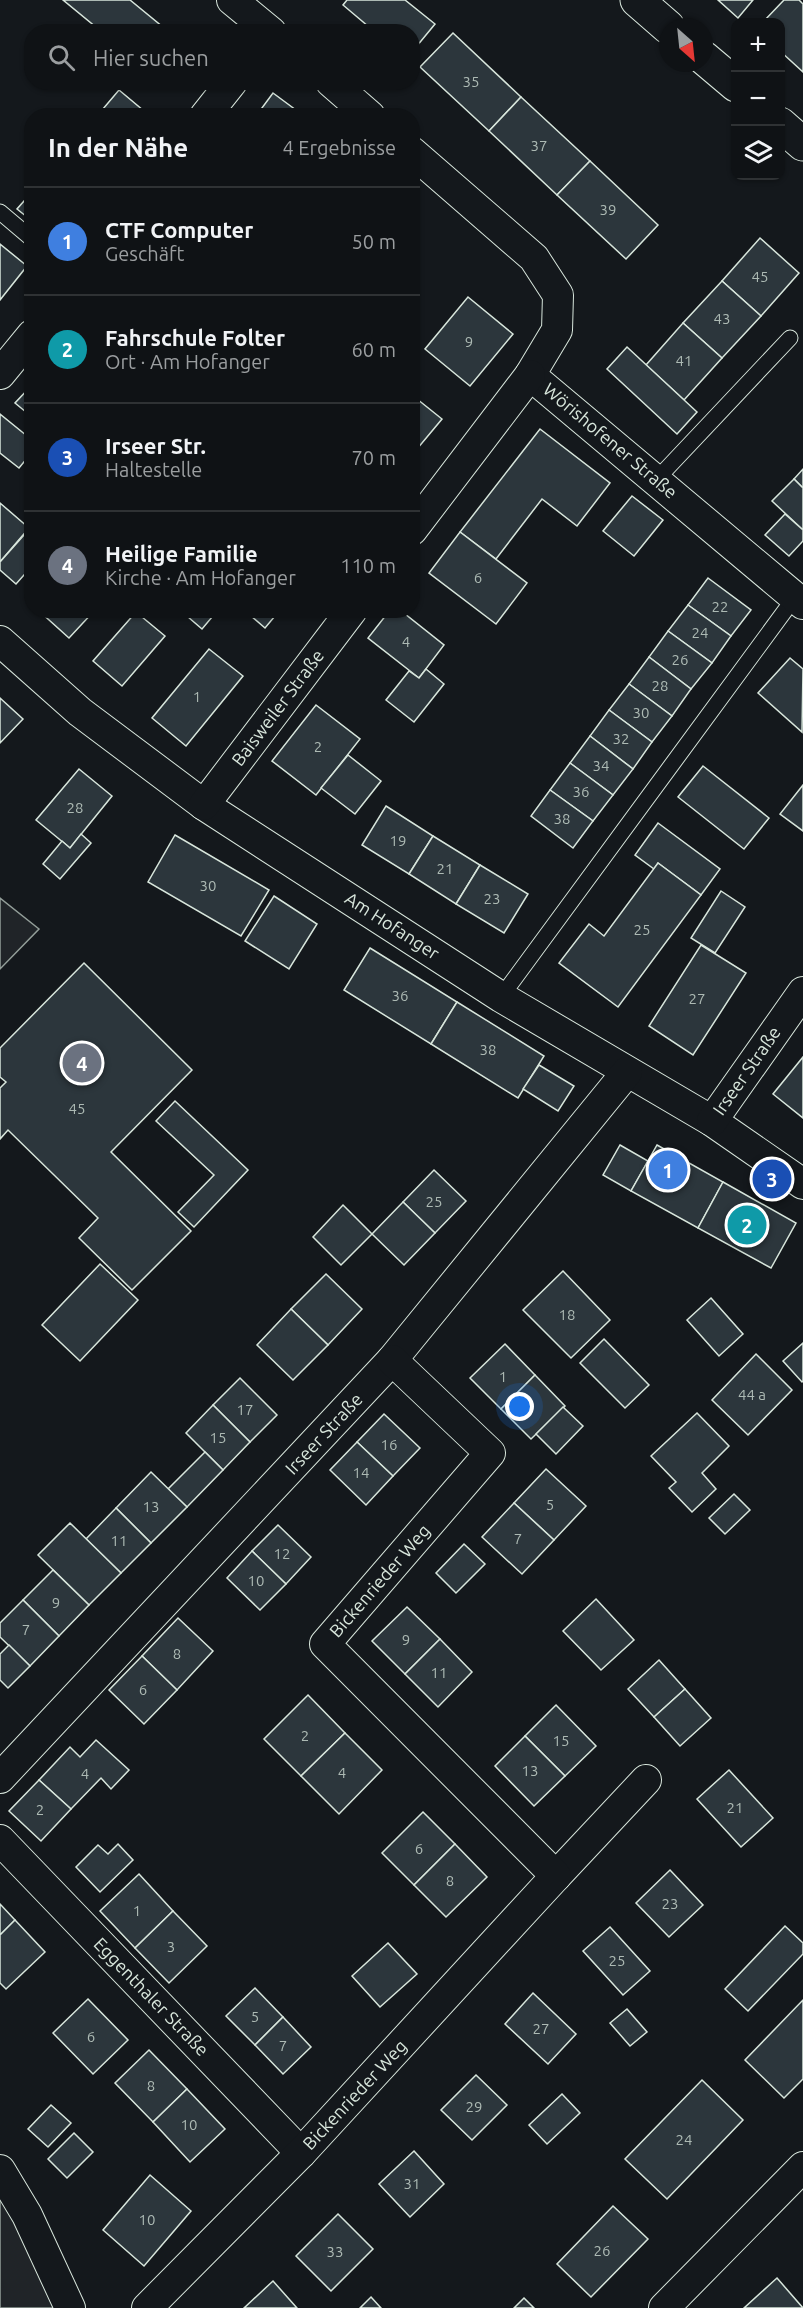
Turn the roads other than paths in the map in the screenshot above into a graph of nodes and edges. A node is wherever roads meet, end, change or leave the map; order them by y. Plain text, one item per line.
1 (232, 0) edge
2 (637, 0) edge
3 (659, 19) edge
4 (261, 24) edge
5 (713, 66) edge
6 (731, 82) edge
7 (226, 90) edge
8 (340, 90) edge
9 (211, 108) edge
10 (361, 108) edge
11 (782, 126) edge
12 (803, 144) edge
13 (420, 159) edge
14 (0, 212) edge
15 (24, 232) edge
16 (790, 339) dead end
17 (24, 344) edge
18 (0, 374) edge
19 (530, 375) junction
20 (656, 480) junction
21 (420, 519) edge
22 (800, 596) edge
23 (345, 618) edge
24 (0, 641) edge
25 (204, 805) junction
26 (803, 992) edge
27 (501, 997) junction
28 (627, 1072) junction
29 (712, 1121) junction
30 (803, 1184) edge
31 (392, 1360) junction
32 (0, 1778) edge
33 (646, 1780) dead end
34 (0, 1840) edge
35 (556, 1876) junction
36 (301, 2153) junction
37 (803, 2167) edge
38 (0, 2170) edge
39 (69, 2308) edge
40 (147, 2308) edge
41 (664, 2308) edge

1 - 4 street
2 - 3 main road
5 - 6 main road
7 - 9 street
8 - 10 street
11 - 12 main road
13 - 19 street, Wörishofener Straße
14 - 15 lane
16 - 20 lane
17 - 18 street
19 - 20 street, Wörishofener Straße
19 - 21 street
20 - 22 street, Wörishofener Straße
22 - 27 lane
23 - 25 street, Baisweiler Straße
24 - 25 street, Am Hofanger
25 - 27 street, Am Hofanger
26 - 29 street, Irseer Straße
27 - 28 street, Am Hofanger
28 - 29 street, Am Hofanger
28 - 31 street, Irseer Straße
29 - 30 street, Am Hofanger
31 - 32 street, Irseer Straße
31 - 35 street, Bickenrieder Weg
33 - 35 street, Bickenrieder Weg
34 - 36 street, Eggenthaler Straße
35 - 36 street, Bickenrieder Weg
36 - 40 street, Bickenrieder Weg
37 - 41 street
38 - 39 street

